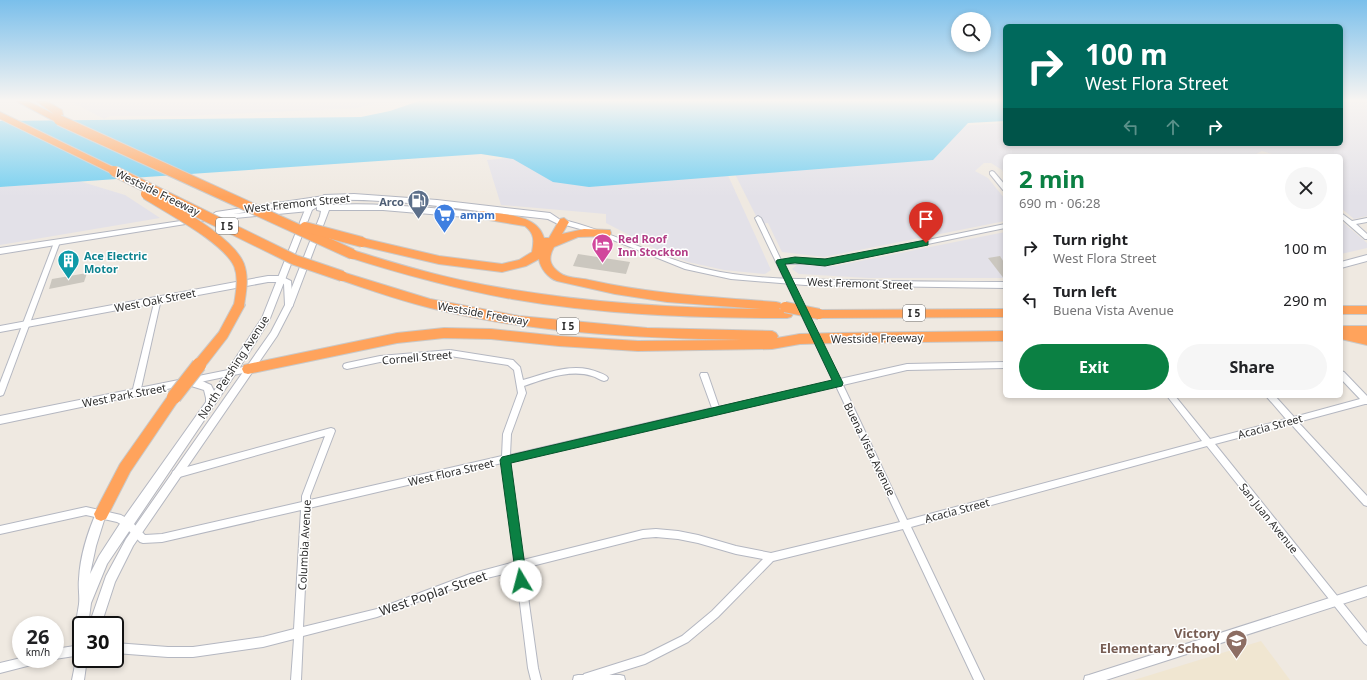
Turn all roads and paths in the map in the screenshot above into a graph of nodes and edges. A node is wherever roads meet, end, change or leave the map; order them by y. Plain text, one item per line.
1 (36, 133) edge
2 (87, 133) edge
3 (114, 171) junction
4 (992, 172) dead end
5 (1003, 186) edge
6 (324, 198) junction
7 (326, 207) junction
8 (472, 207) junction
9 (309, 209) junction
10 (456, 213) junction
11 (481, 215) junction
12 (271, 217) junction
13 (1343, 217) edge
14 (758, 218) dead end
15 (204, 219) junction
16 (1367, 220) edge
17 (561, 221) junction
18 (1350, 223) junction
19 (1003, 226) edge
20 (606, 233) junction
21 (1367, 237) edge
22 (57, 242) junction
23 (551, 244) junction
24 (0, 251) edge
25 (536, 255) junction
26 (1367, 258) edge
27 (780, 262) junction
28 (1343, 264) edge
29 (281, 280) junction
30 (789, 281) junction
31 (1003, 285) edge
32 (158, 299) junction
33 (289, 305) junction
34 (786, 310) junction
35 (1343, 310) edge
36 (1367, 310) edge
37 (1003, 313) edge
38 (26, 325) junction
39 (0, 330) edge
40 (1343, 331) edge
41 (1367, 331) edge
42 (1343, 334) edge
43 (1003, 336) edge
44 (800, 338) junction
45 (1367, 340) edge
46 (1003, 365) edge
47 (347, 366) dead end
48 (248, 370) junction
49 (231, 373) junction
50 (704, 375) dead end
51 (1343, 376) edge
52 (604, 378) dead end
53 (191, 382) junction
54 (838, 383) junction
55 (520, 384) junction
56 (0, 393) edge
57 (136, 393) junction
58 (1173, 398) edge
59 (1272, 398) edge
60 (1367, 400) edge
61 (210, 404) junction
62 (717, 411) junction
63 (200, 418) junction
64 (0, 420) edge
65 (1292, 420) junction
66 (1208, 442) junction
67 (506, 460) junction
68 (176, 474) junction
69 (1367, 502) edge
70 (305, 506) junction
71 (101, 514) junction
72 (126, 522) junction
73 (906, 524) junction
74 (0, 530) edge
75 (135, 531) junction
76 (771, 557) junction
77 (519, 566) junction
78 (1367, 591) edge
79 (1336, 601) junction
80 (85, 603) junction
81 (83, 616) edge
82 (97, 616) edge
83 (299, 634) junction
84 (1367, 640) edge
85 (124, 649) edge
86 (12, 665) edge
87 (0, 668) edge
88 (80, 668) edge
89 (78, 680) edge
90 (296, 680) edge
91 (536, 680) edge
92 (579, 680) edge
93 (620, 680) edge
94 (979, 680) edge
95 (1089, 680) edge

1 - 3 highway, Westside Freeway / I 5
2 - 12 highway, I 5, bridge
3 - 44 highway, Westside Freeway / I 5, bridge
3 - 71 highway, bridge
4 - 5 street
6 - 7 main road
6 - 8 main road, West Fremont Street
6 - 9 main road
6 - 15 street, West Fremont Street
7 - 9 main road, West Fremont Street
7 - 10 main road, West Fremont Street
7 - 33 main road, North Pershing Avenue
8 - 10 main road
8 - 17 main road, West Fremont Street
9 - 15 street, West Fremont Street
9 - 29 main road, North Pershing Avenue
10 - 11 main road, West Fremont Street
11 - 17 main road, West Fremont Street
11 - 25 highway
12 - 25 highway, bridge
12 - 34 highway, I 5, bridge
13 - 18 street
14 - 27 street, Buena Vista Avenue
15 - 22 street, West Fremont Street
16 - 18 street
17 - 20 street, West Fremont Street
17 - 23 highway
17 - 25 highway
18 - 21 street
19 - 27 street
20 - 23 highway
20 - 30 street, West Fremont Street
22 - 24 street, West Fremont Street
22 - 38 street
23 - 34 highway
26 - 28 street
27 - 30 street, Buena Vista Avenue
29 - 32 street, West Oak Street
29 - 33 street
29 - 49 main road, North Pershing Avenue
30 - 31 street, West Fremont Street
30 - 54 street, Buena Vista Avenue
32 - 38 street, West Oak Street
32 - 57 street
33 - 48 main road, North Pershing Avenue
34 - 37 highway, I 5, bridge
35 - 36 highway
38 - 39 street, West Oak Street
38 - 56 street
40 - 41 highway
42 - 45 highway
43 - 44 highway, Westside Freeway / I 5, bridge
44 - 48 highway
46 - 54 street, West Flora Street
47 - 55 street, Cornell Street
48 - 49 street, West Park Street
48 - 68 main road, North Pershing Avenue
49 - 53 street, West Park Street
49 - 61 main road, North Pershing Avenue
50 - 62 street
51 - 60 street
52 - 55 street
53 - 57 street, West Park Street
53 - 61 main road
54 - 62 street, West Flora Street
54 - 73 street, Buena Vista Avenue
55 - 67 street
57 - 64 street, West Park Street
58 - 66 street, San Juan Avenue
59 - 65 street
60 - 65 street, Acacia Street
61 - 63 main road, North Pershing Avenue
62 - 67 street, West Flora Street
63 - 68 main road
63 - 72 main road, North Pershing Avenue
65 - 66 street, Acacia Street
65 - 69 street
66 - 73 street, Acacia Street
66 - 79 street, San Juan Avenue
67 - 70 street, West Flora Street
67 - 77 street
68 - 70 street, Columbia Avenue
68 - 75 main road, North Pershing Avenue
70 - 75 street, West Flora Street
70 - 83 street, Columbia Avenue
71 - 72 street, West Flora Street
71 - 74 street, West Flora Street
71 - 80 main road
72 - 75 street, West Flora Street
72 - 80 main road, North Pershing Avenue
73 - 76 street, Acacia Street
73 - 94 street, Buena Vista Avenue
75 - 82 main road, North Pershing Avenue
76 - 77 street, West Poplar Street
76 - 92 street
77 - 83 street, West Poplar Street
77 - 91 street
78 - 79 street
79 - 84 street, San Juan Avenue
79 - 95 street
80 - 81 main road, North Pershing Avenue
83 - 85 street, West Poplar Street
83 - 90 street, Columbia Avenue
86 - 87 street
88 - 89 main road
92 - 93 street

